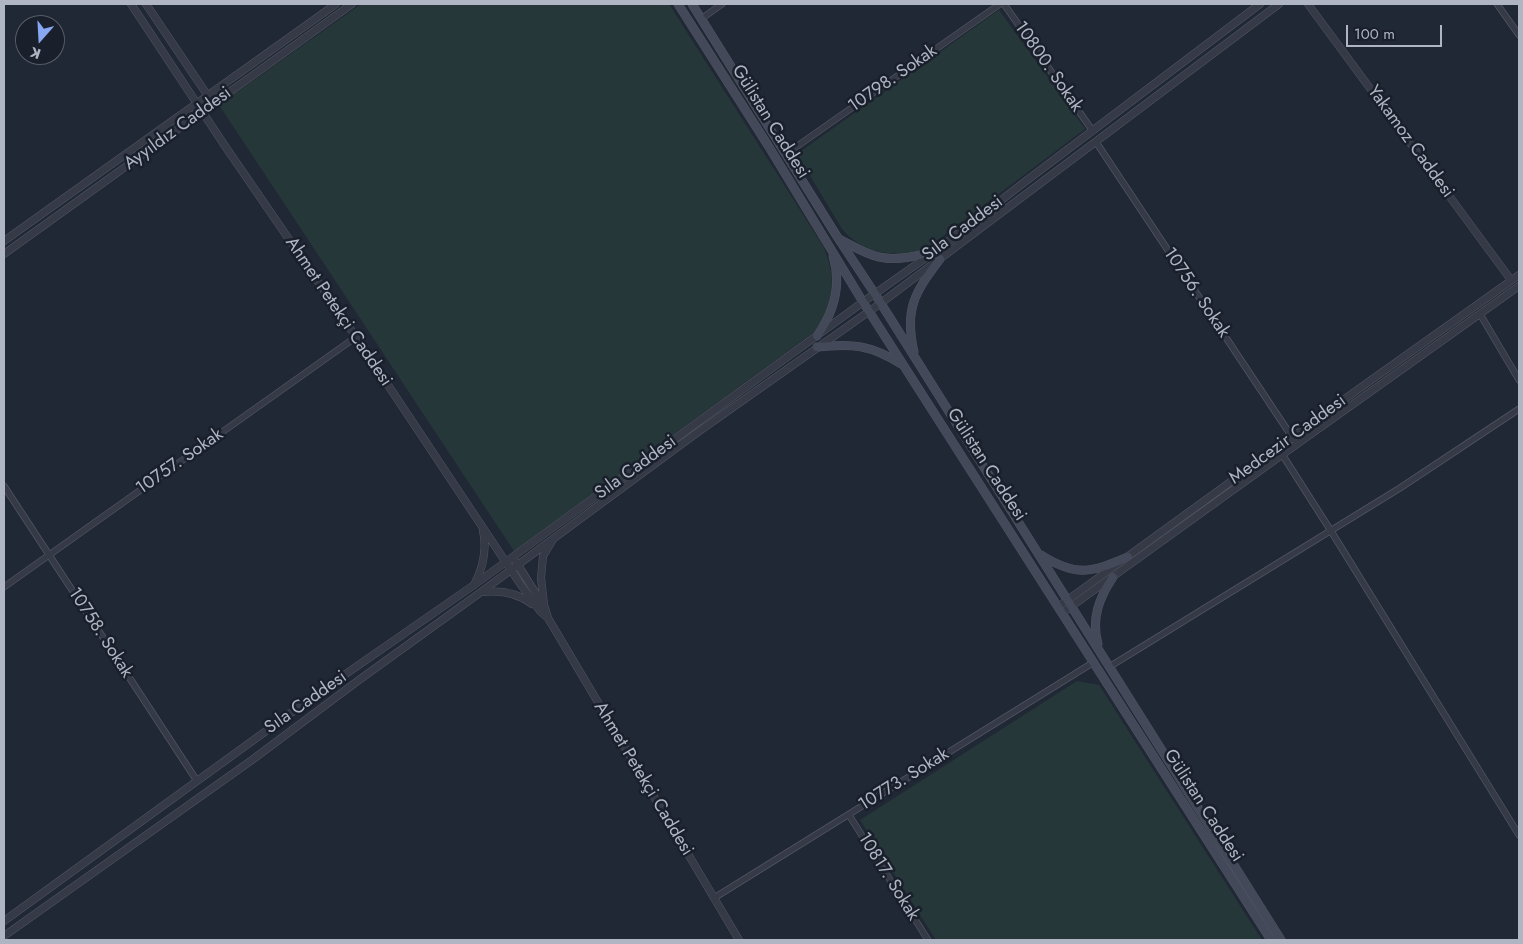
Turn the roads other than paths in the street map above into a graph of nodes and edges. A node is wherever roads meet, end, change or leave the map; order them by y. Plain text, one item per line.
1 (131, 4) edge
2 (146, 4) edge
3 (336, 4) edge
4 (352, 4) edge
5 (678, 4) edge
6 (692, 4) edge
7 (722, 4) edge
8 (1000, 4) edge
9 (1004, 4) edge
10 (1260, 4) edge
11 (1279, 4) edge
12 (1308, 4) edge
13 (1497, 4) edge
14 (701, 19) junction
15 (1519, 36) edge
16 (208, 96) junction
17 (197, 103) junction
18 (213, 103) junction
19 (203, 111) junction
20 (1092, 130) junction
21 (1096, 142) junction
22 (786, 154) junction
23 (838, 238) junction
24 (4, 241) edge
25 (830, 247) junction
26 (937, 250) junction
27 (4, 254) edge
28 (940, 259) junction
29 (1519, 275) edge
30 (1511, 280) junction
31 (1519, 286) edge
32 (875, 294) junction
33 (863, 302) junction
34 (881, 303) junction
35 (869, 311) junction
36 (1480, 314) junction
37 (817, 336) junction
38 (356, 337) junction
39 (817, 347) junction
40 (916, 359) junction
41 (904, 366) junction
42 (1519, 380) edge
43 (1519, 409) edge
44 (1292, 437) junction
45 (1297, 444) junction
46 (1277, 448) junction
47 (1283, 454) junction
48 (4, 486) edge
49 (483, 528) junction
50 (1331, 531) junction
51 (553, 539) junction
52 (1039, 554) junction
53 (49, 555) junction
54 (513, 557) junction
55 (1128, 557) junction
56 (506, 562) junction
57 (518, 565) junction
58 (511, 570) junction
59 (1113, 577) junction
60 (474, 585) junction
61 (4, 588) edge
62 (481, 592) junction
63 (1071, 604) junction
64 (542, 610) junction
65 (1060, 610) junction
66 (1101, 653) junction
67 (1094, 662) junction
68 (1109, 667) junction
69 (197, 781) junction
70 (849, 815) junction
71 (1519, 836) edge
72 (714, 898) junction
73 (4, 921) edge
74 (4, 936) edge
75 (739, 940) edge
76 (928, 940) edge
77 (1271, 940) edge
78 (1281, 940) edge

1 - 17 street, Ahmet Petekçi Caddesi
2 - 16 street
3 - 16 street, Ayyıldız Caddesi
4 - 18 street, Ayyıldız Caddesi
5 - 25 main road, Gülistan Caddesi
6 - 14 main road, Gülistan Caddesi
7 - 14 street
8 - 22 street, 10798. Sokak
9 - 20 street, 10800. Sokak
10 - 20 street, Sıla Caddesi
11 - 21 street, Sıla Caddesi
12 - 30 street, Yakamoz Caddesi
13 - 15 street
14 - 22 main road, Gülistan Caddesi
16 - 17 street, Ayyıldız Caddesi
16 - 18 street
17 - 19 street, Ahmet Petekçi Caddesi
17 - 24 street, Ayyıldız Caddesi
18 - 19 street, Ayyıldız Caddesi
19 - 27 street, Ayyıldız Caddesi
19 - 38 street, Ahmet Petekçi Caddesi
20 - 26 street, Sıla Caddesi
21 - 28 street, Sıla Caddesi
21 - 44 street, 10756. Sokak
22 - 23 main road, Gülistan Caddesi
23 - 26 main road
23 - 32 main road, Gülistan Caddesi
25 - 33 main road, Gülistan Caddesi
25 - 37 main road
26 - 32 street, Sıla Caddesi
28 - 34 street, Sıla Caddesi
28 - 40 main road
29 - 30 street, Medcezir Caddesi
30 - 44 street, Medcezir Caddesi
31 - 36 street, Medcezir Caddesi
32 - 33 street, Sıla Caddesi
32 - 34 main road, Gülistan Caddesi
33 - 35 main road, Gülistan Caddesi
33 - 37 street, Sıla Caddesi
34 - 35 street, Sıla Caddesi
34 - 40 main road, Gülistan Caddesi
35 - 39 street, Sıla Caddesi
35 - 41 main road, Gülistan Caddesi
36 - 42 street
36 - 45 street, Medcezir Caddesi
37 - 54 street, Sıla Caddesi
38 - 49 street, Ahmet Petekçi Caddesi
38 - 53 street, 10757. Sokak
39 - 41 main road
39 - 51 street, Sıla Caddesi
40 - 52 main road, Gülistan Caddesi
41 - 65 main road, Gülistan Caddesi
43 - 50 street
44 - 45 street, 10756. Sokak
44 - 46 street, Medcezir Caddesi
45 - 47 street, Medcezir Caddesi
46 - 47 street
46 - 55 street, Medcezir Caddesi
47 - 50 street
47 - 59 street, Medcezir Caddesi
48 - 53 street, 10758. Sokak
49 - 56 street, Ahmet Petekçi Caddesi
49 - 60 street
50 - 68 street
50 - 71 street
51 - 57 street, Sıla Caddesi
51 - 64 street
52 - 55 main road
52 - 63 main road, Gülistan Caddesi
53 - 61 street, 10757. Sokak
53 - 69 street, 10758. Sokak
54 - 56 street, Sıla Caddesi
54 - 57 street, Ahmet Petekçi Caddesi
55 - 63 street, Medcezir Caddesi
56 - 58 street, Ahmet Petekçi Caddesi
56 - 60 street, Sıla Caddesi
57 - 58 street, Sıla Caddesi
57 - 64 street, Ahmet Petekçi Caddesi
58 - 62 street, Sıla Caddesi
58 - 64 street, Ahmet Petekçi Caddesi
59 - 63 street, Medcezir Caddesi
59 - 66 main road
60 - 69 street, Sıla Caddesi
62 - 64 street
62 - 74 street, Sıla Caddesi
63 - 65 street, Medcezir Caddesi
63 - 66 main road, Gülistan Caddesi
64 - 72 street, Ahmet Petekçi Caddesi
65 - 67 main road, Gülistan Caddesi
66 - 68 main road, Gülistan Caddesi
67 - 70 street, 10773. Sokak
67 - 77 main road, Gülistan Caddesi
68 - 78 main road, Gülistan Caddesi
69 - 73 street, Sıla Caddesi
70 - 72 street, 10773. Sokak
70 - 76 street, 10817. Sokak
72 - 75 street, Ahmet Petekçi Caddesi

